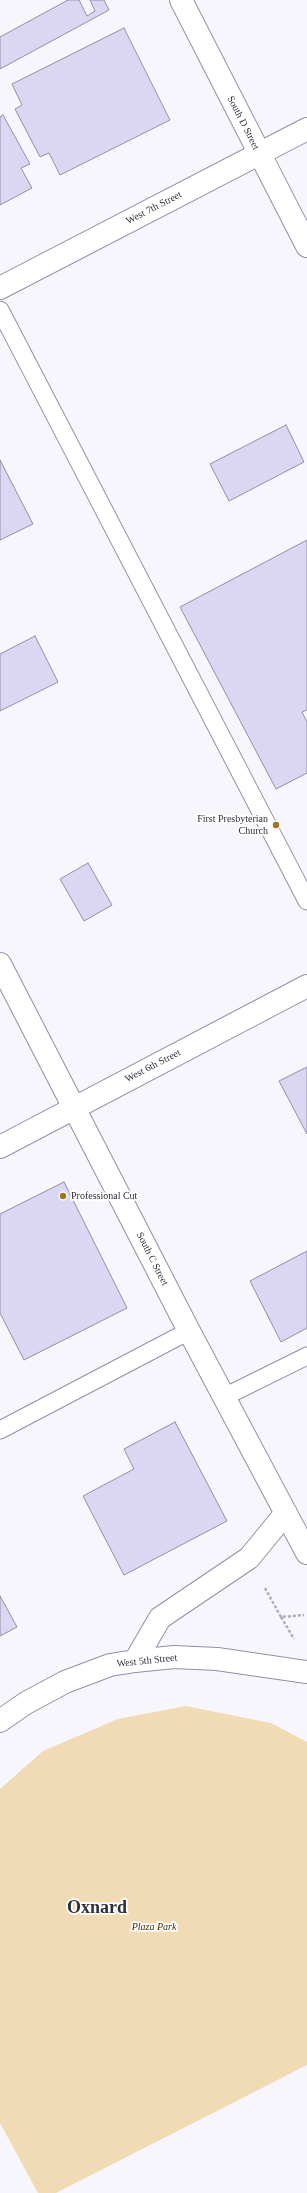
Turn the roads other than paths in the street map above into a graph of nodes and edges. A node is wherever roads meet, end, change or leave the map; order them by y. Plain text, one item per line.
1 (181, 0) edge
2 (307, 129) edge
3 (259, 154) junction
4 (307, 246) edge
5 (0, 288) edge
6 (0, 310) edge
7 (307, 901) edge
8 (0, 964) edge
9 (307, 986) edge
10 (74, 1107) junction
11 (0, 1147) edge
12 (189, 1331) junction
13 (307, 1356) edge
14 (224, 1397) junction
15 (0, 1430) edge
16 (286, 1512) junction
17 (307, 1553) edge
18 (135, 1661) junction
19 (307, 1672) edge
20 (0, 1721) edge

1 - 3 street, South D Street
2 - 3 street, West 7th Street
3 - 4 street, South D Street
3 - 5 street, West 7th Street
6 - 7 lane
8 - 10 street, South C Street
9 - 10 street, West 6th Street
10 - 11 street, West 6th Street
10 - 12 street, South C Street
12 - 14 street, South C Street
12 - 15 lane
13 - 14 lane
14 - 16 street, South C Street
16 - 17 street, South C Street
16 - 18 street
18 - 19 street, West 5th Street
18 - 20 street, West 5th Street

